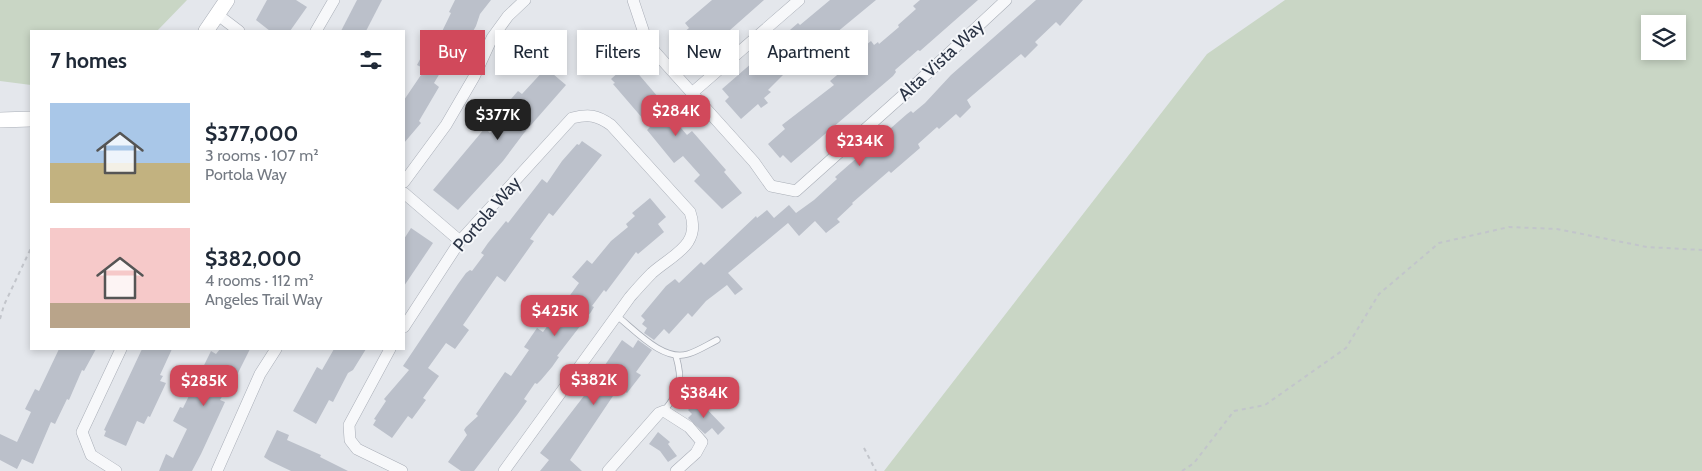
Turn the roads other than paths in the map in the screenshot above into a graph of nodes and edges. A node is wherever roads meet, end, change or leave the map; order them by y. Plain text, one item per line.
1 (227, 0) edge
2 (334, 0) edge
3 (525, 0) edge
4 (633, 0) edge
5 (799, 0) edge
6 (1006, 0) edge
7 (218, 15) junction
8 (207, 30) edge
9 (238, 30) edge
10 (317, 30) edge
11 (692, 93) junction
12 (30, 119) edge
13 (0, 120) edge
14 (405, 181) edge
15 (405, 194) edge
16 (460, 241) junction
17 (617, 316) junction
18 (405, 325) edge
19 (717, 340) dead end
20 (121, 350) edge
21 (275, 350) edge
22 (389, 350) edge
23 (676, 356) junction
24 (664, 411) junction
25 (116, 471) edge
26 (217, 471) edge
27 (402, 471) edge
28 (504, 471) edge
29 (608, 471) edge
30 (676, 471) edge

1 - 7 street
2 - 10 street
3 - 14 street
4 - 11 street
5 - 11 street
6 - 11 street, Alta Vista Way
7 - 8 street
7 - 9 street
12 - 13 street
15 - 16 street
16 - 17 street, Portola Way
16 - 18 street, Portola Way
17 - 23 lane
17 - 28 street
19 - 23 lane
20 - 25 street
21 - 26 street
22 - 27 street
23 - 24 lane
24 - 29 street
24 - 30 street

